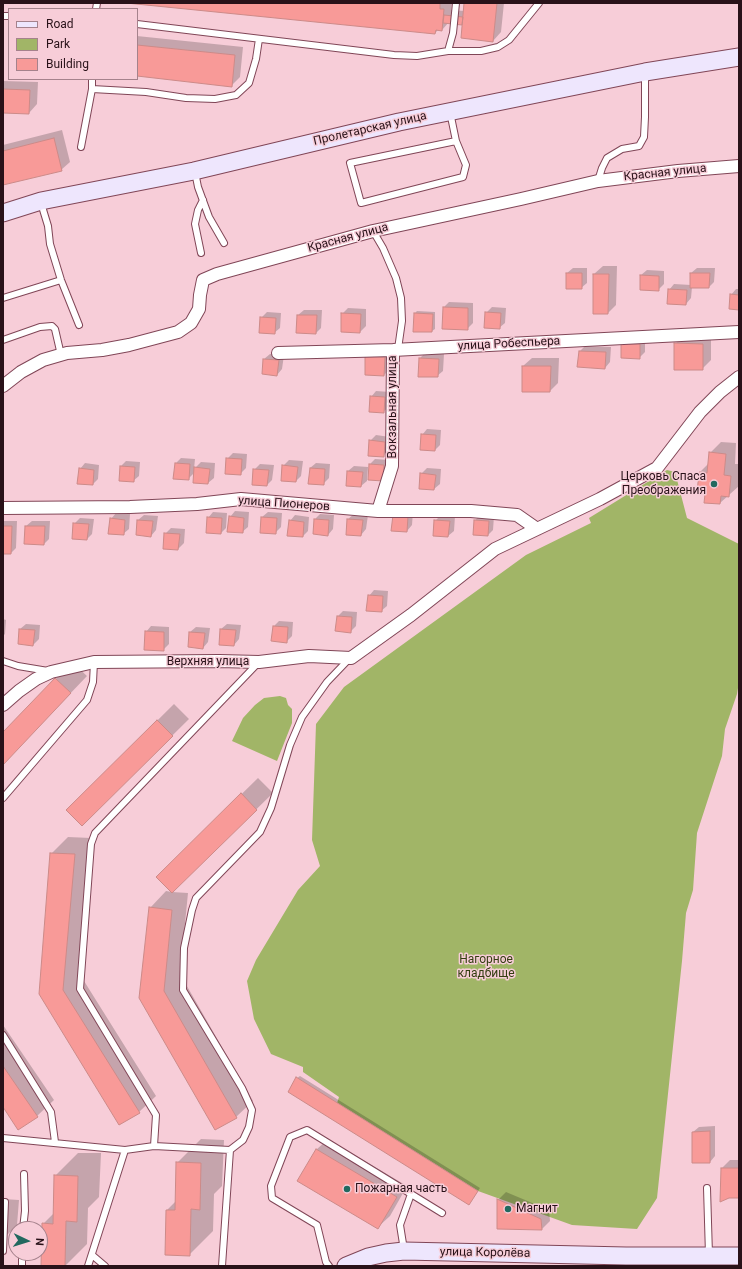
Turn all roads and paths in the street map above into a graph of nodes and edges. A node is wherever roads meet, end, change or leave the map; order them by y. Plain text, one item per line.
1 (456, 3) edge
2 (540, 3) edge
3 (138, 24) edge
4 (259, 39) junction
5 (448, 51) junction
6 (739, 57) edge
7 (645, 72) junction
8 (92, 80) edge
9 (92, 89) junction
10 (450, 112) junction
11 (456, 141) junction
12 (81, 146) dead end
13 (739, 166) edge
14 (194, 171) junction
15 (598, 181) junction
16 (203, 200) junction
17 (41, 201) junction
18 (3, 213) edge
19 (373, 230) junction
20 (224, 243) dead end
21 (201, 253) dead end
22 (61, 280) junction
23 (3, 298) edge
24 (79, 325) dead end
25 (739, 332) edge
26 (3, 340) edge
27 (396, 349) junction
28 (278, 353) dead end
29 (61, 355) junction
30 (739, 377) edge
31 (3, 386) edge
32 (3, 508) edge
33 (378, 511) junction
34 (537, 529) junction
35 (351, 658) junction
36 (3, 661) edge
37 (94, 662) junction
38 (259, 662) junction
39 (51, 672) junction
40 (3, 705) edge
41 (4, 797) edge
42 (3, 1035) edge
43 (3, 1138) edge
44 (55, 1142) junction
45 (154, 1146) junction
46 (125, 1150) junction
47 (230, 1150) junction
48 (24, 1174) dead end
49 (707, 1188) dead end
50 (411, 1194) junction
51 (3, 1202) edge
52 (442, 1213) dead end
53 (24, 1221) edge
54 (3, 1251) edge
55 (404, 1251) junction
56 (92, 1255) junction
57 (739, 1256) edge
58 (710, 1257) junction
59 (88, 1266) edge
60 (105, 1266) edge
61 (222, 1266) edge
62 (329, 1266) edge
63 (346, 1266) edge

1 - 5 lane
2 - 5 lane
3 - 4 lane
4 - 5 lane
4 - 9 lane
6 - 7 main road, Пролетарская улица
7 - 10 main road, Пролетарская улица
7 - 15 lane
8 - 9 lane
9 - 12 lane
10 - 11 lane
10 - 14 main road, Пролетарская улица
11 - 11 lane
13 - 15 street, Красная улица
14 - 16 lane
14 - 17 main road, Пролетарская улица
15 - 19 street, Красная улица
16 - 20 lane
16 - 21 lane
17 - 18 main road, Пролетарская улица
17 - 22 lane
19 - 27 lane
19 - 29 street, Красная улица
22 - 23 lane
22 - 24 lane
25 - 27 street, улица Робеспьера
26 - 29 lane
27 - 28 street, улица Робеспьера
27 - 33 street, Вокзальная улица
29 - 31 street, Красная улица
30 - 34 street
32 - 33 street, улица Пионеров
33 - 34 street, улица Пионеров
34 - 35 street
35 - 38 street, Верхняя улица
35 - 47 lane
36 - 39 lane
37 - 38 street, Верхняя улица
37 - 39 street, Верхняя улица
37 - 41 lane
38 - 45 lane
39 - 40 street, Верхняя улица
42 - 44 lane
43 - 44 lane
44 - 46 lane
45 - 46 lane
45 - 47 lane
46 - 56 lane
47 - 61 lane
48 - 53 lane
49 - 58 lane
50 - 52 lane
50 - 55 lane
50 - 62 lane
51 - 54 lane
55 - 58 main road, улица Королёва
55 - 63 main road, улица Королёва
56 - 59 lane
56 - 60 lane
57 - 58 main road, улица Королёва

